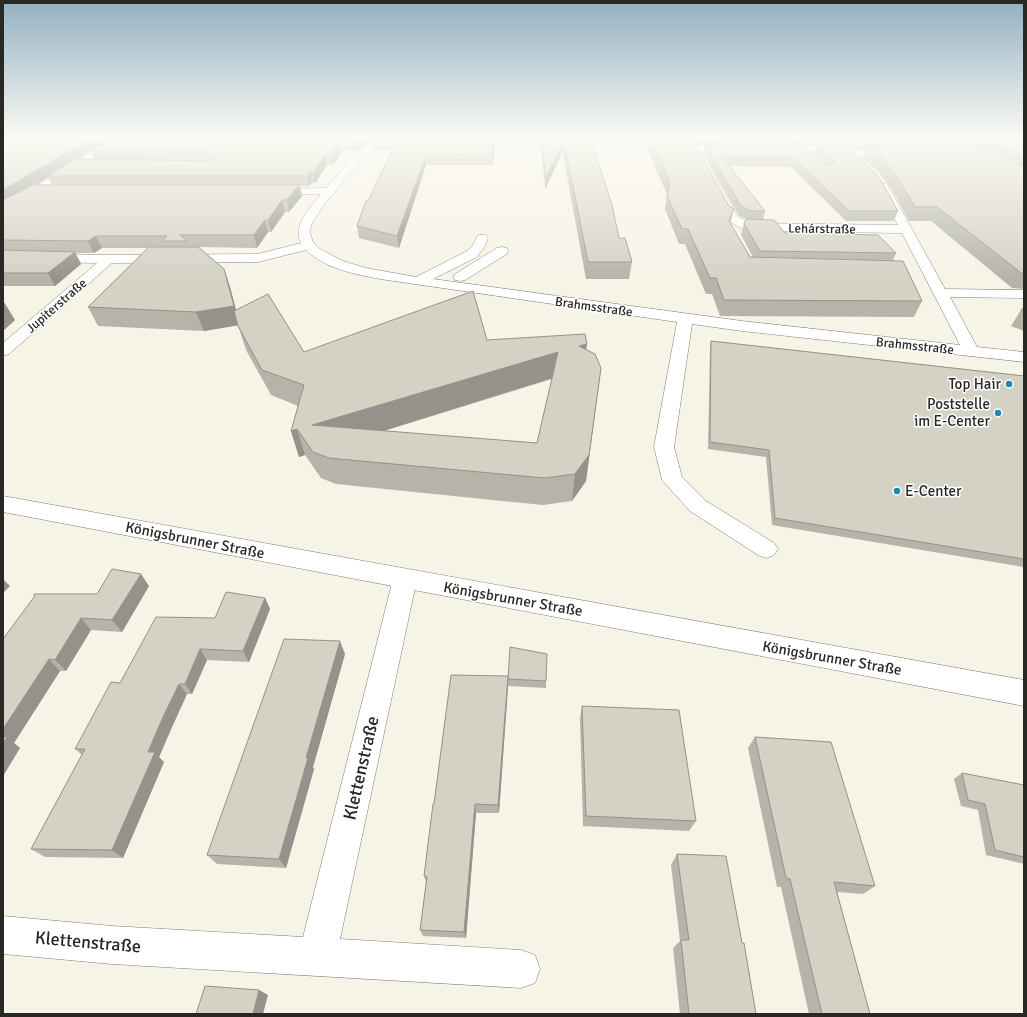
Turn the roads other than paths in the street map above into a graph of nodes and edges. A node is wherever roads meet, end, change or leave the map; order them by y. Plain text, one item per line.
1 (46, 184) edge
2 (334, 184) edge
3 (714, 184) edge
4 (881, 184) edge
5 (35, 191) junction
6 (59, 191) edge
7 (258, 191) edge
8 (328, 191) junction
9 (3, 211) edge
10 (907, 230) junction
11 (482, 238) dead end
12 (309, 245) junction
13 (502, 251) dead end
14 (3, 258) edge
15 (109, 259) junction
16 (914, 271) dead end
17 (929, 271) junction
18 (418, 281) junction
19 (448, 285) junction
20 (942, 293) junction
21 (1024, 294) edge
22 (685, 318) junction
23 (3, 351) edge
24 (971, 351) junction
25 (1024, 357) edge
26 (3, 504) edge
27 (766, 549) dead end
28 (405, 579) junction
29 (1024, 693) edge
30 (3, 935) edge
31 (317, 957) junction
32 (521, 969) dead end

1 - 5 street
2 - 8 street
3 - 10 street, Lehárstraße
4 - 10 street
5 - 6 street
5 - 9 street
7 - 8 street
8 - 12 street
10 - 17 street
11 - 18 street
12 - 15 street, Jupiterstraße
12 - 18 street, Brahmsstraße
13 - 19 street
14 - 15 street, Jupiterstraße
15 - 23 street, Jupiterstraße
16 - 17 street
17 - 20 street
18 - 19 street, Brahmsstraße
19 - 22 street, Brahmsstraße
20 - 21 street
20 - 24 street
22 - 24 street, Brahmsstraße
22 - 27 street
24 - 25 street, Brahmsstraße
26 - 28 street, Königsbrunner Straße
28 - 29 street, Königsbrunner Straße
28 - 31 street, Klettenstraße
30 - 31 street, Klettenstraße
31 - 32 street, Klettenstraße

